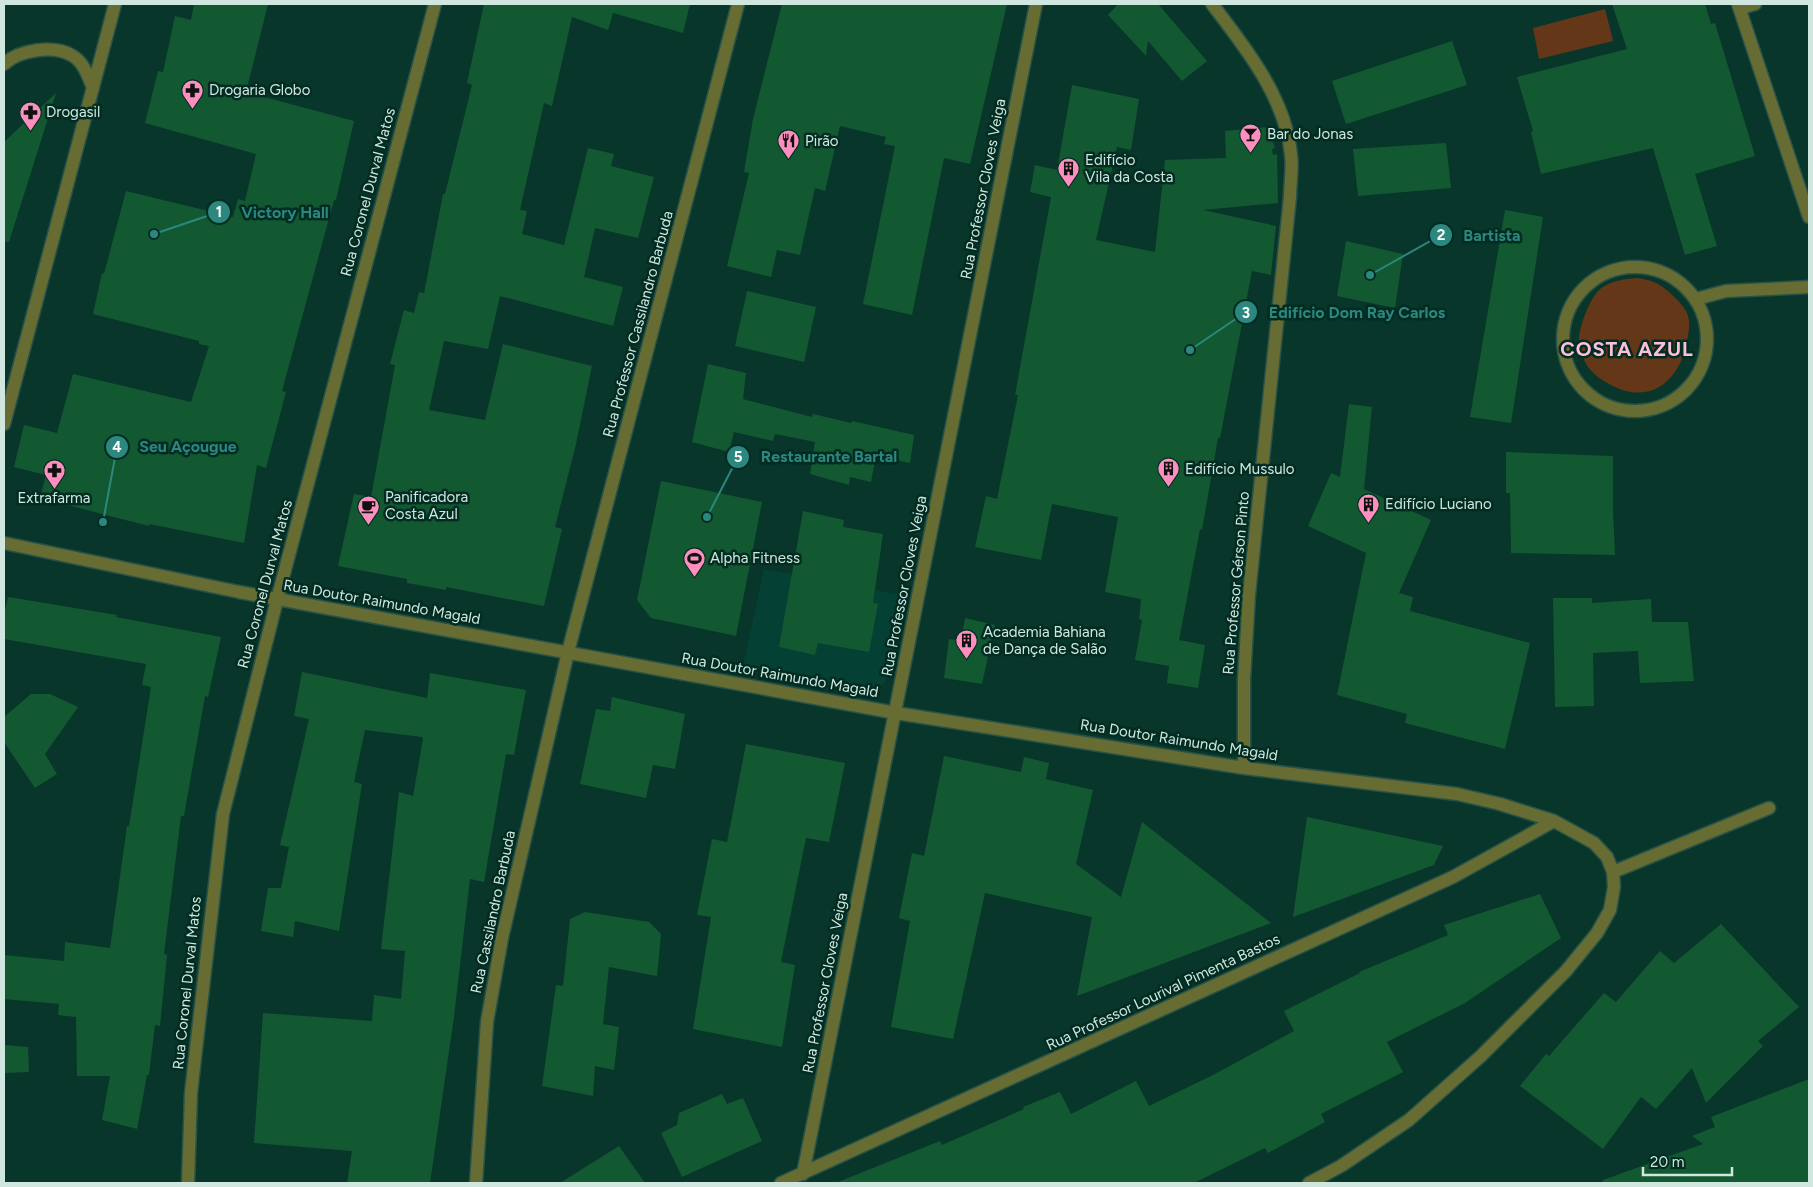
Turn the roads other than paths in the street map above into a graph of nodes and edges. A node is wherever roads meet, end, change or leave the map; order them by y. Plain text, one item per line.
1 (115, 4) edge
2 (435, 4) edge
3 (738, 4) edge
4 (1036, 4) edge
5 (1212, 4) edge
6 (1755, 4) edge
7 (1740, 6) edge
8 (27, 53) junction
9 (4, 56) edge
10 (4, 64) edge
11 (94, 88) junction
12 (1809, 217) edge
13 (1809, 287) edge
14 (1696, 299) junction
15 (4, 424) edge
16 (4, 543) edge
17 (277, 600) junction
18 (568, 652) junction
19 (896, 713) junction
20 (1244, 768) junction
21 (1769, 808) dead end
22 (1554, 821) junction
23 (1612, 872) junction
24 (802, 1174) junction
25 (188, 1183) edge
26 (476, 1183) edge
27 (781, 1183) edge
28 (1309, 1183) edge

1 - 11 street
2 - 17 street, Rua Coronel Durval Matos
3 - 18 street, Rua Professor Cassilandro Barbuda
4 - 19 street, Rua Professor Cloves Veiga
5 - 20 street, Rua Professor Gérson Pinto
6 - 7 street
7 - 12 street
8 - 9 street
8 - 10 street
8 - 11 street
11 - 15 street
13 - 14 street
14 - 14 street
16 - 17 street, Rua Doutor Raimundo Magald
17 - 18 street, Rua Doutor Raimundo Magald
17 - 25 street, Rua Coronel Durval Matos
18 - 19 street, Rua Doutor Raimundo Magald
18 - 26 street, Rua Cassilandro Barbuda
19 - 20 street, Rua Doutor Raimundo Magald
19 - 24 street, Rua Professor Cloves Veiga
20 - 22 street, Rua Doutor Raimundo Magald
21 - 23 street
22 - 23 street, Rua Doutor Raimundo Magald
22 - 24 street, Rua Professor Lourival Pimenta Bastos
23 - 28 street
24 - 27 street, Rua Professor Lourival Pimenta Bastos

